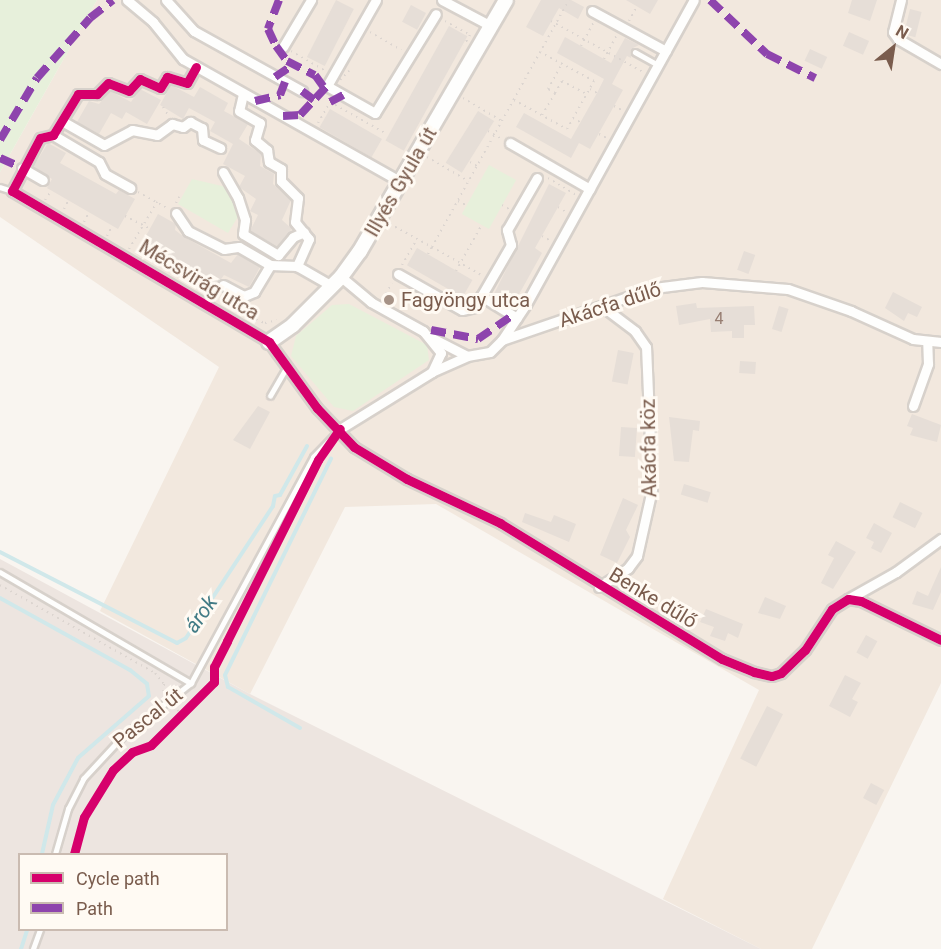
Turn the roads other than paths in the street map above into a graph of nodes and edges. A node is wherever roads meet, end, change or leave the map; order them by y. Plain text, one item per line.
1 (127, 0) edge
2 (166, 0) edge
3 (311, 0) edge
4 (376, 0) edge
5 (442, 0) edge
6 (506, 0) edge
7 (694, 0) edge
8 (901, 0) edge
9 (595, 13) road end
10 (436, 14) dead end
11 (491, 26) junction
12 (283, 47) road end
13 (666, 51) junction
14 (635, 52) dead end
15 (658, 64) junction
16 (941, 64) edge
17 (196, 67) junction
18 (302, 91) dead end
19 (243, 94) junction
20 (62, 121) junction
21 (53, 135) junction
22 (510, 143) dead end
23 (220, 148) dead end
24 (22, 168) junction
25 (222, 172) dead end
26 (538, 176) road end
27 (43, 180) dead end
28 (401, 182) junction
29 (0, 188) edge
30 (130, 188) road end
31 (590, 189) junction
32 (12, 191) junction
33 (176, 213) road end
34 (304, 232) junction
35 (270, 265) junction
36 (297, 267) junction
37 (398, 274) road end
38 (336, 282) junction
39 (223, 285) dead end
40 (481, 296) junction
41 (604, 308) junction
42 (517, 318) junction
43 (432, 338) junction
44 (502, 340) junction
45 (927, 341) junction
46 (269, 342) junction
47 (941, 342) edge
48 (467, 356) junction
49 (286, 368) junction
50 (432, 372) junction
51 (270, 396) dead end
52 (913, 406) dead end
53 (340, 429) junction
54 (941, 539) edge
55 (0, 572) edge
56 (599, 587) junction
57 (848, 599) junction
58 (941, 640) edge
59 (191, 683) junction
60 (56, 853) edge
61 (40, 931) edge
62 (33, 949) edge

1 - 17 street
2 - 18 street
3 - 12 street
4 - 10 street
5 - 11 street
6 - 11 street, Illyés Gyula út
7 - 13 street
8 - 16 street
9 - 13 street
11 - 28 street, Illyés Gyula út
13 - 15 street
14 - 15 lane
15 - 31 street
17 - 19 street
17 - 20 street
19 - 28 street
19 - 34 street
20 - 21 street
20 - 23 street
21 - 24 street
21 - 30 street
22 - 31 street
24 - 27 street
24 - 32 street
25 - 34 street
26 - 40 street
28 - 38 street, Illyés Gyula út
29 - 32 lane
31 - 42 street
32 - 46 street, Mécsvirág utca
33 - 35 street, Mécsvirág utca
34 - 36 street
35 - 36 street, Mécsvirág utca
35 - 39 street, Mécsvirág utca
36 - 38 street, Mécsvirág utca
37 - 40 street
38 - 43 street, Mécsvirág utca
38 - 46 street, Illyés Gyula út
40 - 42 street
41 - 44 street, Akácfa dűlő
41 - 45 street, Akácfa dűlő
41 - 56 street, Akácfa köz
42 - 44 street
43 - 48 street
43 - 50 street
44 - 48 street
45 - 47 street, Akácfa dűlő
45 - 52 street
46 - 49 street, Mécsvirág utca
48 - 50 street
49 - 51 lane
49 - 53 street, Mécsvirág utca
50 - 53 street
53 - 56 street, Benke dűlő
53 - 59 lane, Pascal út
54 - 57 street, Benke dűlő
55 - 59 lane
56 - 57 street, Benke dűlő
57 - 58 street
59 - 60 lane, Pascal út
61 - 62 lane

